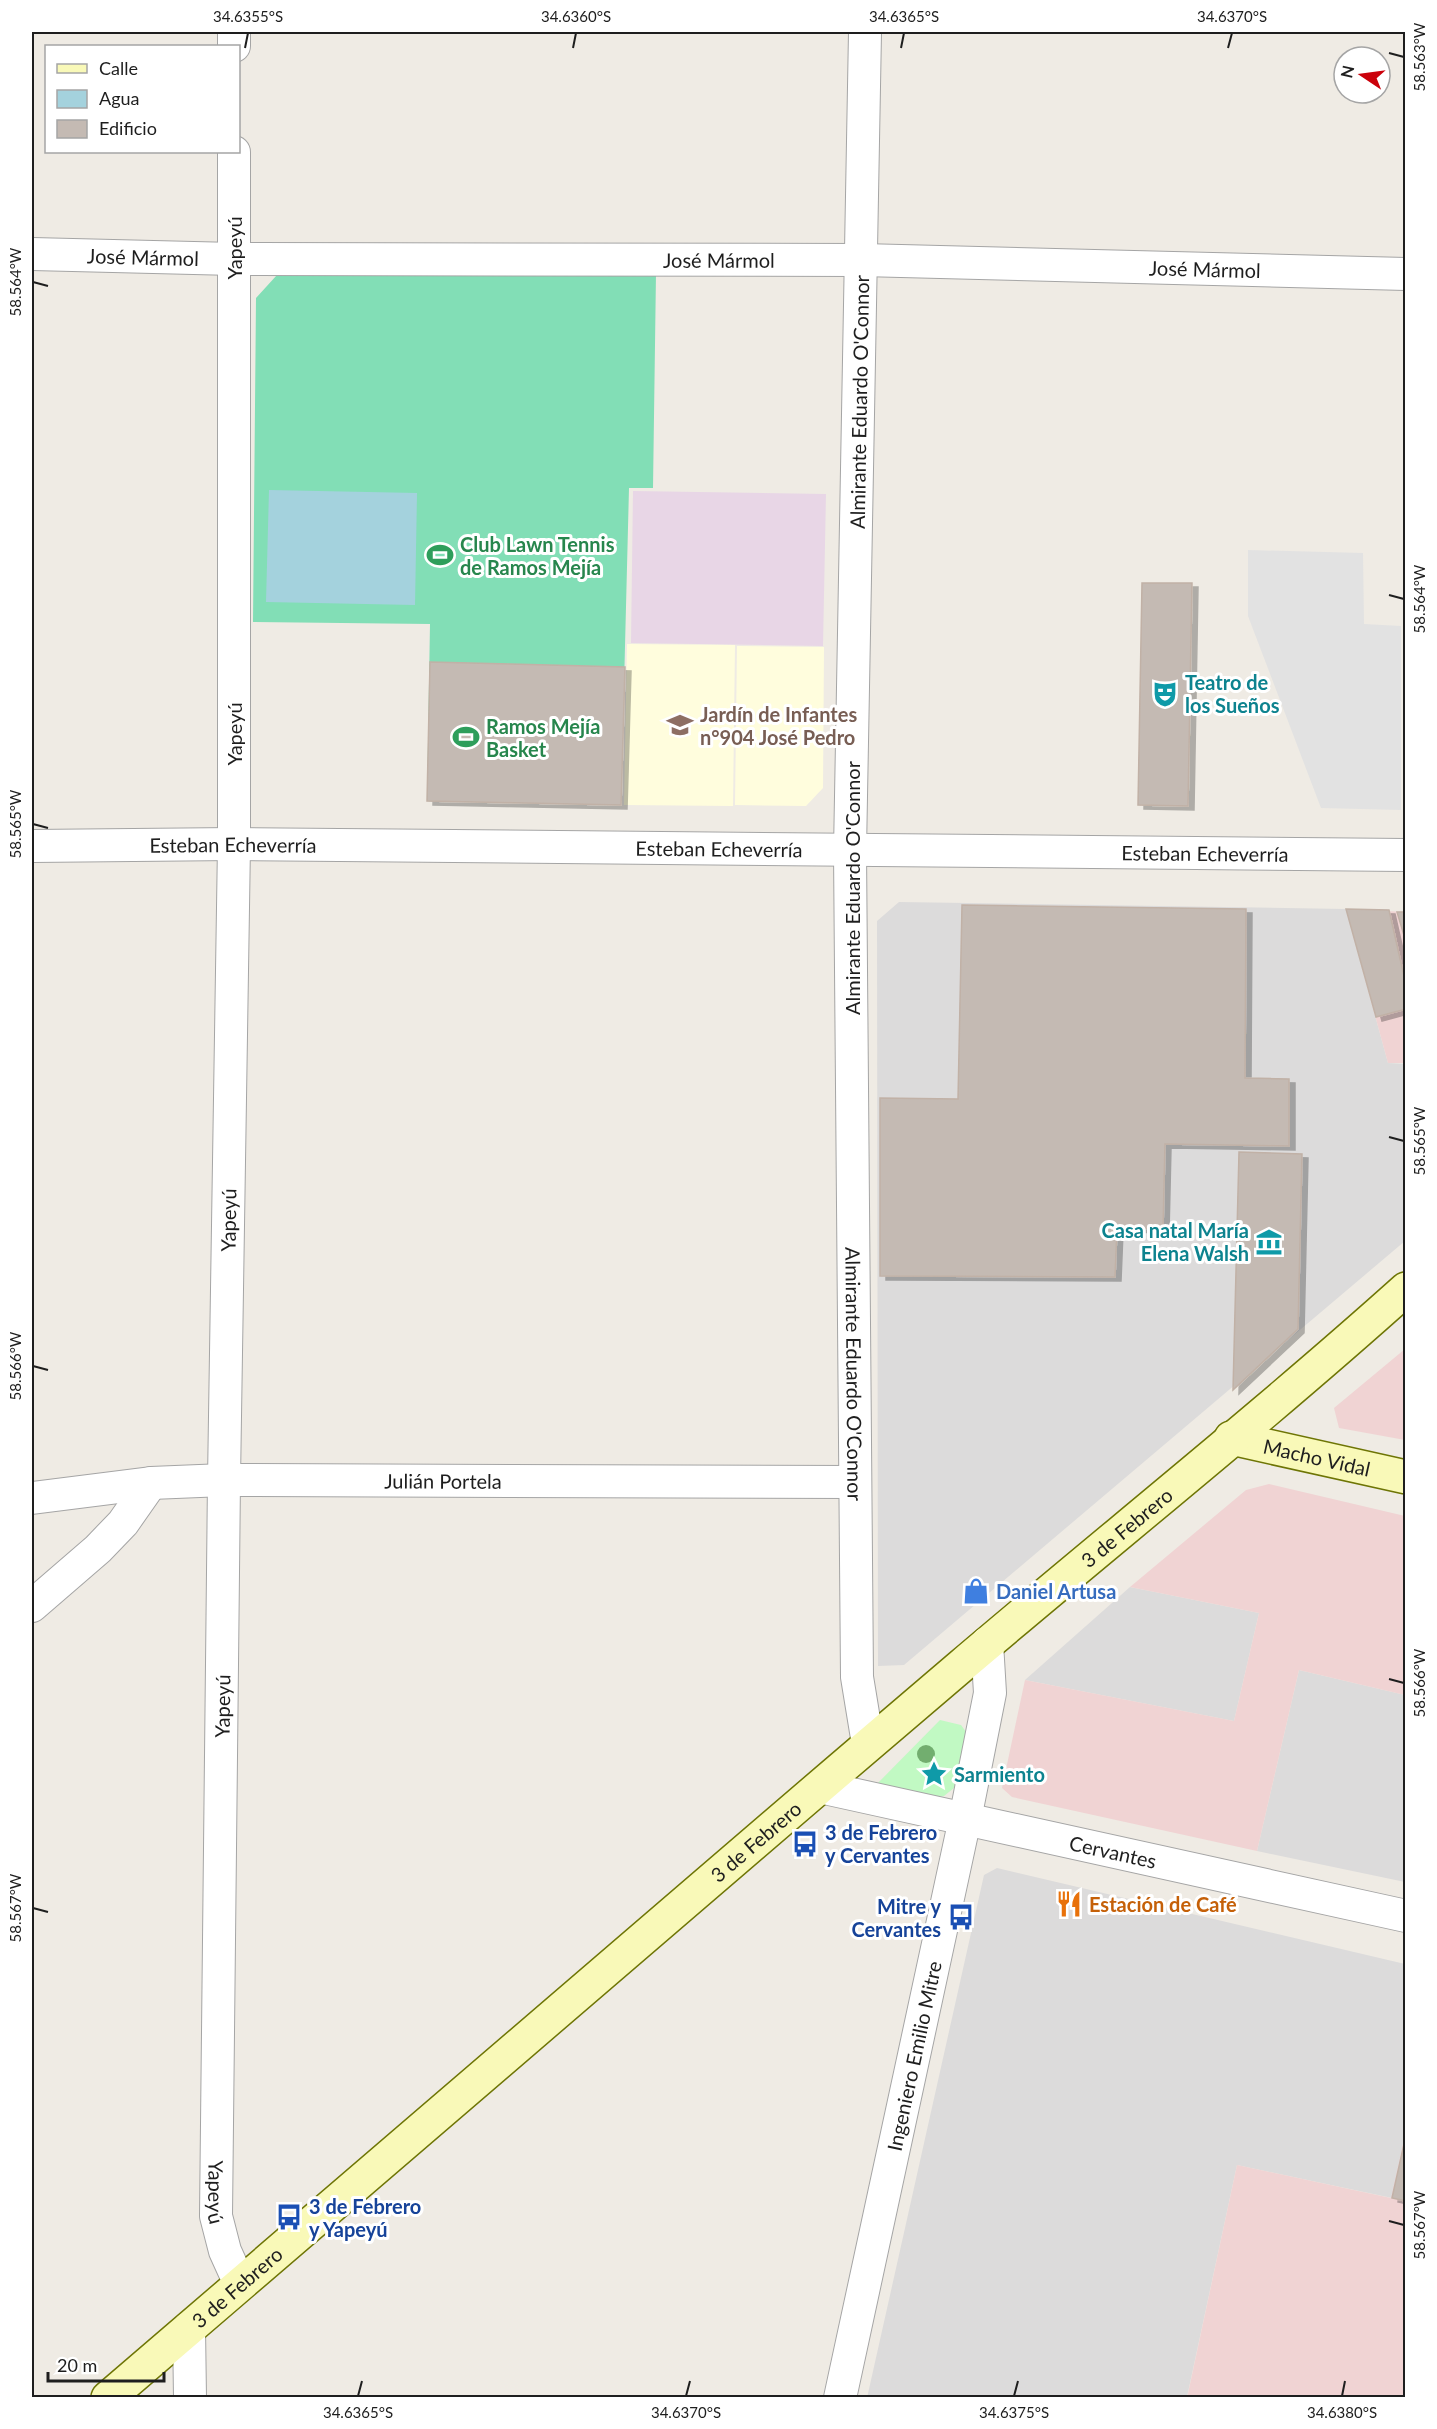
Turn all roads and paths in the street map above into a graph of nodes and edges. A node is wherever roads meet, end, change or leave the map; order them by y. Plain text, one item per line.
1 (865, 32) edge
2 (234, 153) edge
3 (32, 254) edge
4 (234, 259) junction
5 (862, 260) junction
6 (1406, 274) edge
7 (234, 844) junction
8 (32, 846) edge
9 (850, 851) junction
10 (1406, 855) edge
11 (1406, 1289) edge
12 (1231, 1438) junction
13 (1406, 1477) edge
14 (224, 1480) junction
15 (855, 1482) junction
16 (151, 1483) junction
17 (32, 1498) edge
18 (32, 1606) edge
19 (987, 1643) junction
20 (868, 1744) junction
21 (820, 1787) junction
22 (965, 1819) junction
23 (1406, 1916) edge
24 (240, 2284) junction
25 (189, 2328) junction
26 (108, 2397) edge
27 (190, 2397) edge
28 (840, 2397) edge

1 - 5 street, Almirante Eduardo O'Connor
2 - 4 street, Yapeyú
3 - 4 street, José Mármol
4 - 5 street, José Mármol
4 - 7 street, Yapeyú
5 - 6 street, José Mármol
5 - 9 street, Almirante Eduardo O'Connor
7 - 8 street, Esteban Echeverría
7 - 9 street, Esteban Echeverría
7 - 14 street, Yapeyú
9 - 10 street, Esteban Echeverría
9 - 15 street, Almirante Eduardo O'Connor
11 - 12 main road, 3 de Febrero
12 - 13 main road, Macho Vidal
12 - 19 main road, 3 de Febrero
14 - 15 street, Julián Portela
14 - 16 street, Julián Portela
14 - 24 street, Yapeyú
15 - 20 street, Almirante Eduardo O'Connor
16 - 17 street, Julián Portela
16 - 18 street
19 - 20 main road, 3 de Febrero
19 - 22 street, Ingeniero Emilio Mitre
20 - 21 main road, 3 de Febrero
21 - 22 street, Cervantes
21 - 24 main road, 3 de Febrero
22 - 23 street, Cervantes
22 - 28 street, Ingeniero Emilio Mitre
24 - 25 main road, 3 de Febrero
25 - 26 main road, 3 de Febrero
25 - 27 street

